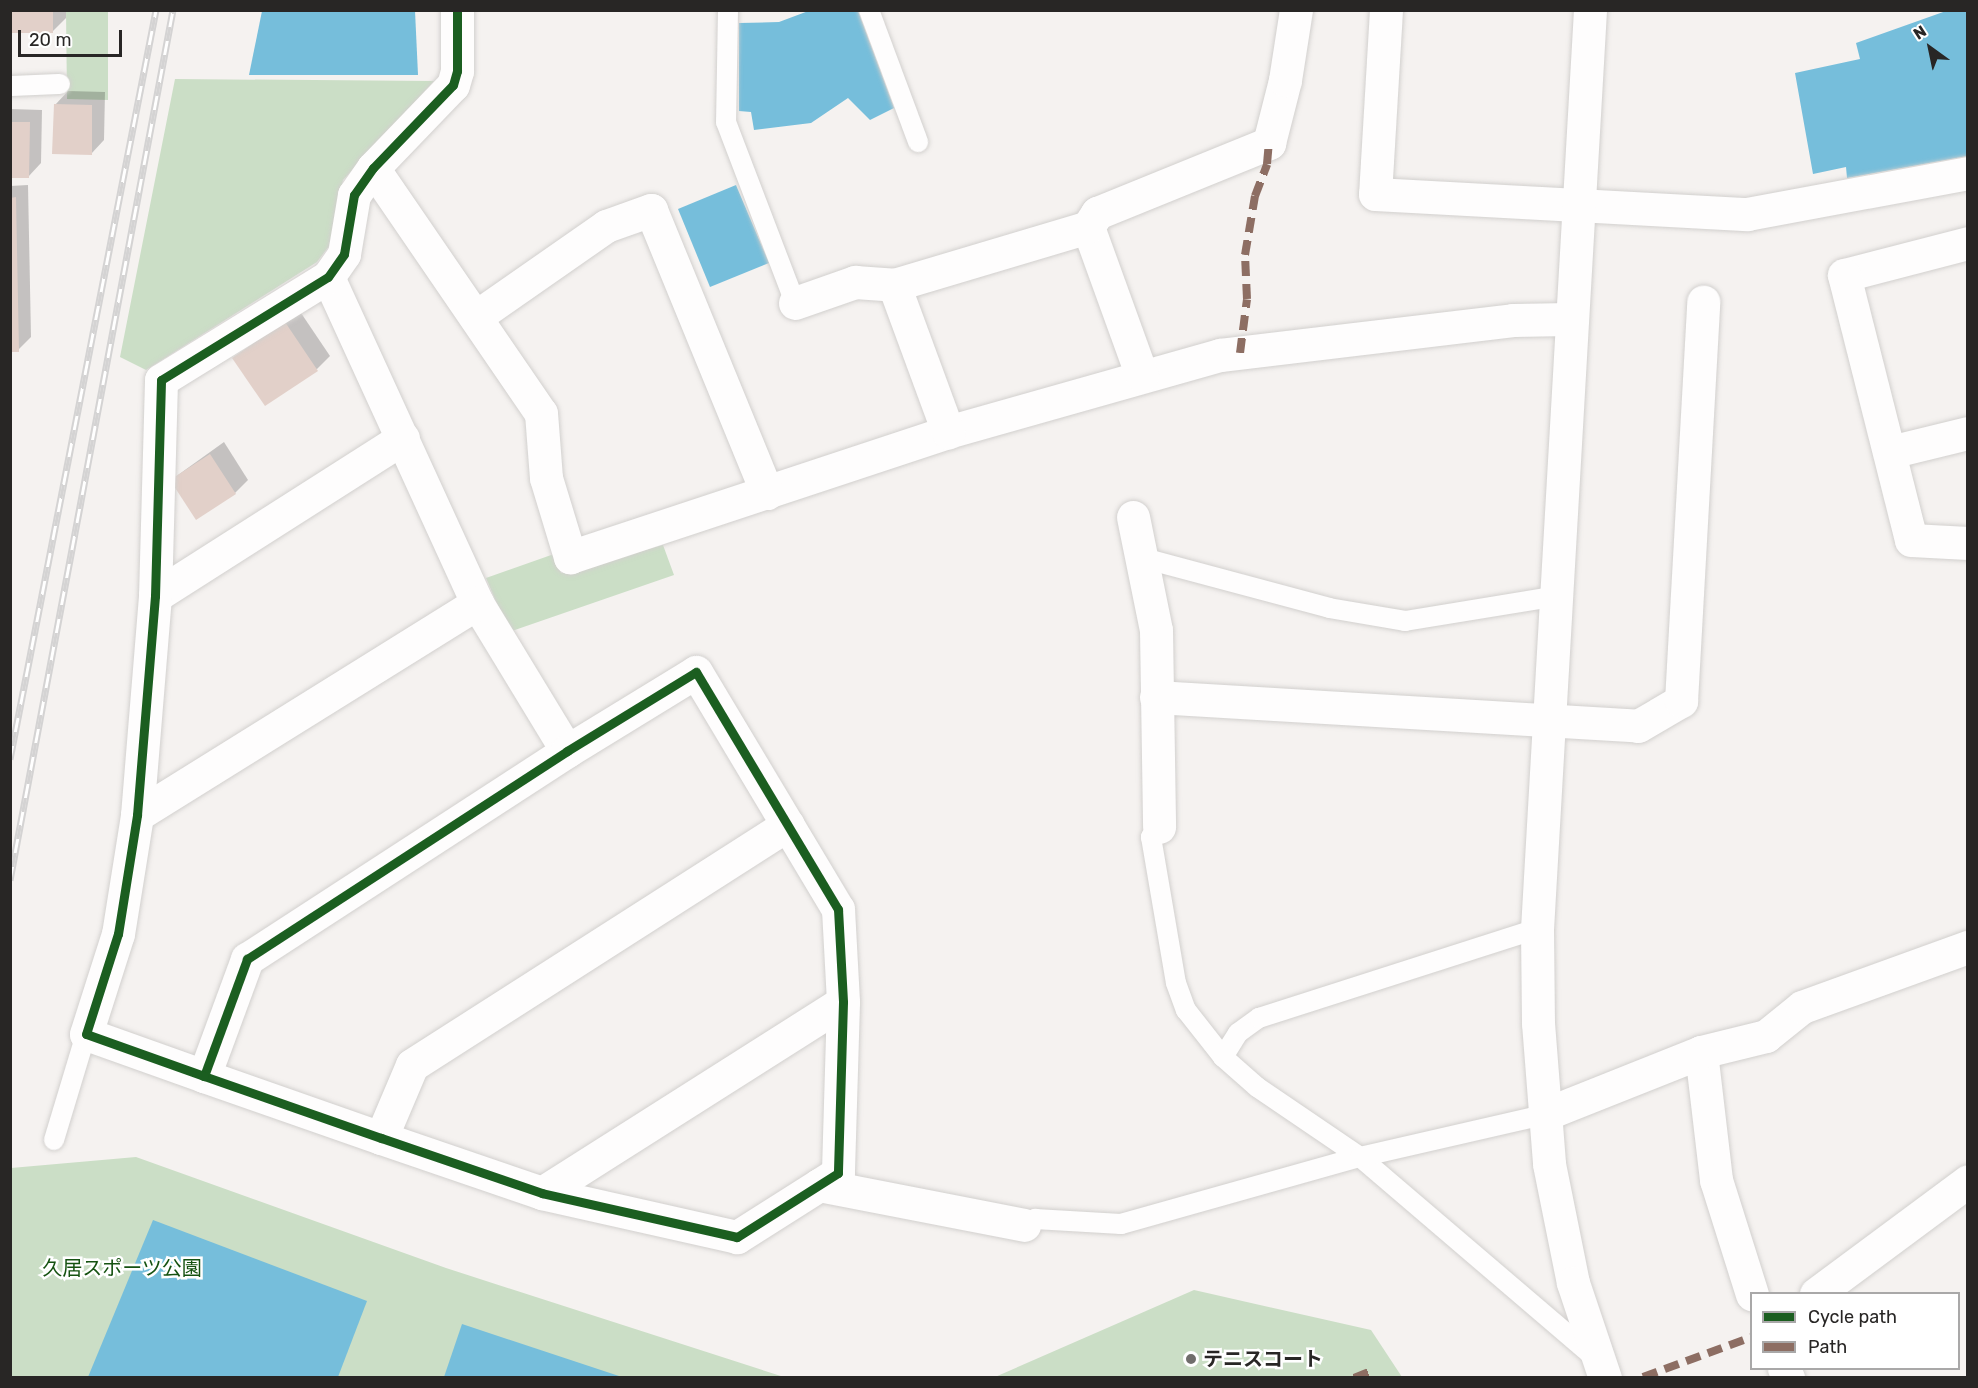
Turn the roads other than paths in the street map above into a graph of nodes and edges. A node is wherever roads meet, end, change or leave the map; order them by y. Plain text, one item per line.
1 (457, 10) edge
2 (728, 10) edge
3 (869, 10) edge
4 (1296, 10) edge
5 (1386, 10) edge
6 (1590, 10) edge
7 (60, 84) dead end
8 (10, 86) edge
9 (918, 142) dead end
10 (373, 168) junction
11 (1968, 173) edge
12 (1579, 203) junction
13 (1088, 227) junction
14 (1968, 243) edge
15 (328, 277) junction
16 (894, 285) junction
17 (1703, 302) dead end
18 (795, 303) joint
19 (477, 316) junction
20 (1569, 319) junction
21 (1142, 376) junction
22 (948, 432) junction
23 (1968, 433) edge
24 (404, 438) junction
25 (1890, 452) junction
26 (767, 493) junction
27 (1134, 517) dead end
28 (1968, 543) edge
29 (1143, 558) junction
30 (155, 596) junction
31 (1557, 596) junction
32 (477, 603) junction
33 (1156, 697) junction
34 (1550, 722) junction
35 (567, 751) junction
36 (137, 814) junction
37 (788, 825) junction
38 (1159, 827) joint
39 (1538, 929) junction
40 (1968, 947) edge
41 (843, 1002) junction
42 (86, 1034) junction
43 (1701, 1052) junction
44 (1223, 1057) junction
45 (204, 1076) junction
46 (1543, 1115) junction
47 (381, 1138) junction
48 (54, 1140) dead end
49 (1360, 1156) junction
50 (1968, 1180) edge
51 (819, 1185) junction
52 (542, 1193) junction
53 (1024, 1226) joint
54 (1752, 1292) edge
55 (1817, 1292) edge
56 (1602, 1369) edge

1 - 10 street
2 - 18 lane
3 - 9 lane
4 - 13 street
5 - 12 street
6 - 12 street
7 - 8 lane
10 - 15 street
10 - 19 street
11 - 12 street
12 - 20 street
13 - 16 street
13 - 21 street
14 - 25 street
15 - 24 street
15 - 30 street
16 - 18 street
16 - 22 street
17 - 34 street
19 - 26 street
19 - 26 street
20 - 21 street
20 - 31 street
21 - 22 street
22 - 26 street
23 - 25 street
24 - 30 street
24 - 32 street
25 - 28 street
27 - 29 street
29 - 31 lane
29 - 33 street
30 - 36 street
31 - 34 street
32 - 35 street
32 - 36 street
33 - 34 street
33 - 38 street
34 - 39 street
35 - 37 street
35 - 45 street
36 - 42 street
37 - 41 street
37 - 47 street
38 - 44 lane
39 - 44 lane
39 - 46 street
40 - 43 street
41 - 51 street
41 - 52 street
42 - 45 street
42 - 48 lane
43 - 46 street
43 - 54 street
44 - 49 lane
45 - 47 street
46 - 49 lane
46 - 56 street
47 - 52 street
49 - 53 lane
49 - 56 lane
50 - 55 street
51 - 52 street
51 - 53 street

